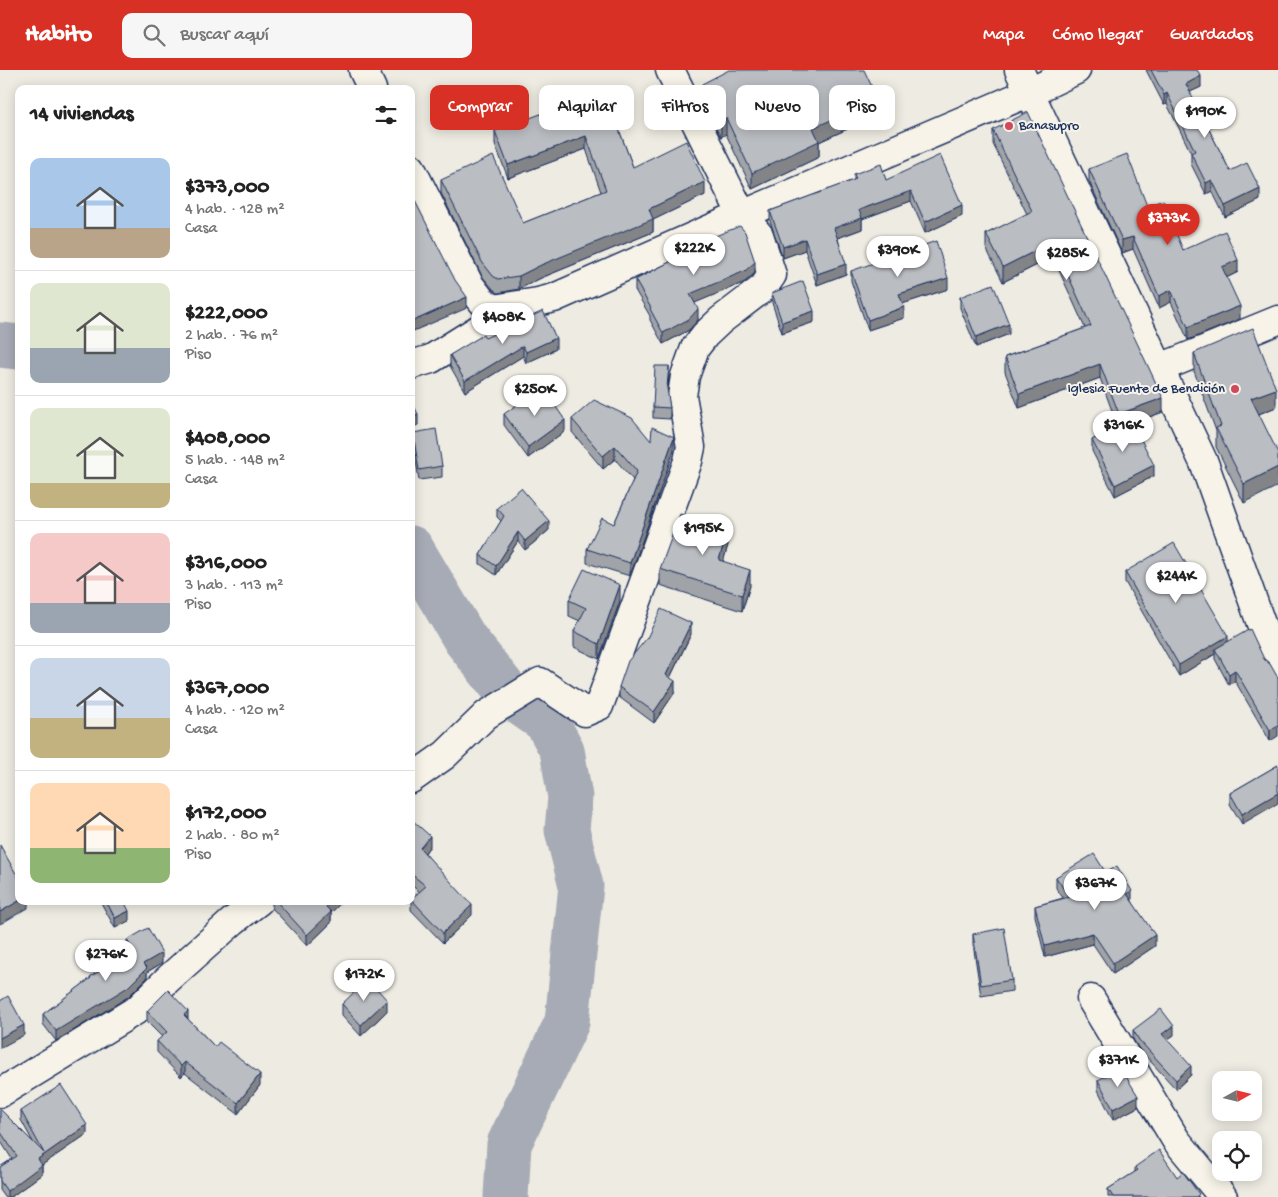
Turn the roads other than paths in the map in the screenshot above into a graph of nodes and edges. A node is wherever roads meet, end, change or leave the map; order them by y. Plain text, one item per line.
1 (363, 70) edge
2 (670, 70) edge
3 (1076, 70) edge
4 (1024, 81) edge
5 (370, 85) edge
6 (415, 176) edge
7 (742, 215) junction
8 (494, 309) junction
9 (1278, 320) edge
10 (415, 364) edge
11 (1160, 368) junction
12 (1278, 662) edge
13 (415, 776) edge
14 (254, 905) edge
15 (1091, 999) dead end
16 (0, 1093) edge
17 (1223, 1197) edge

1 - 5 street
2 - 7 street
3 - 4 street
4 - 7 street
4 - 11 street
6 - 8 street
7 - 8 street
7 - 13 street
8 - 10 street
9 - 11 street
11 - 12 street
14 - 16 street
15 - 17 street

